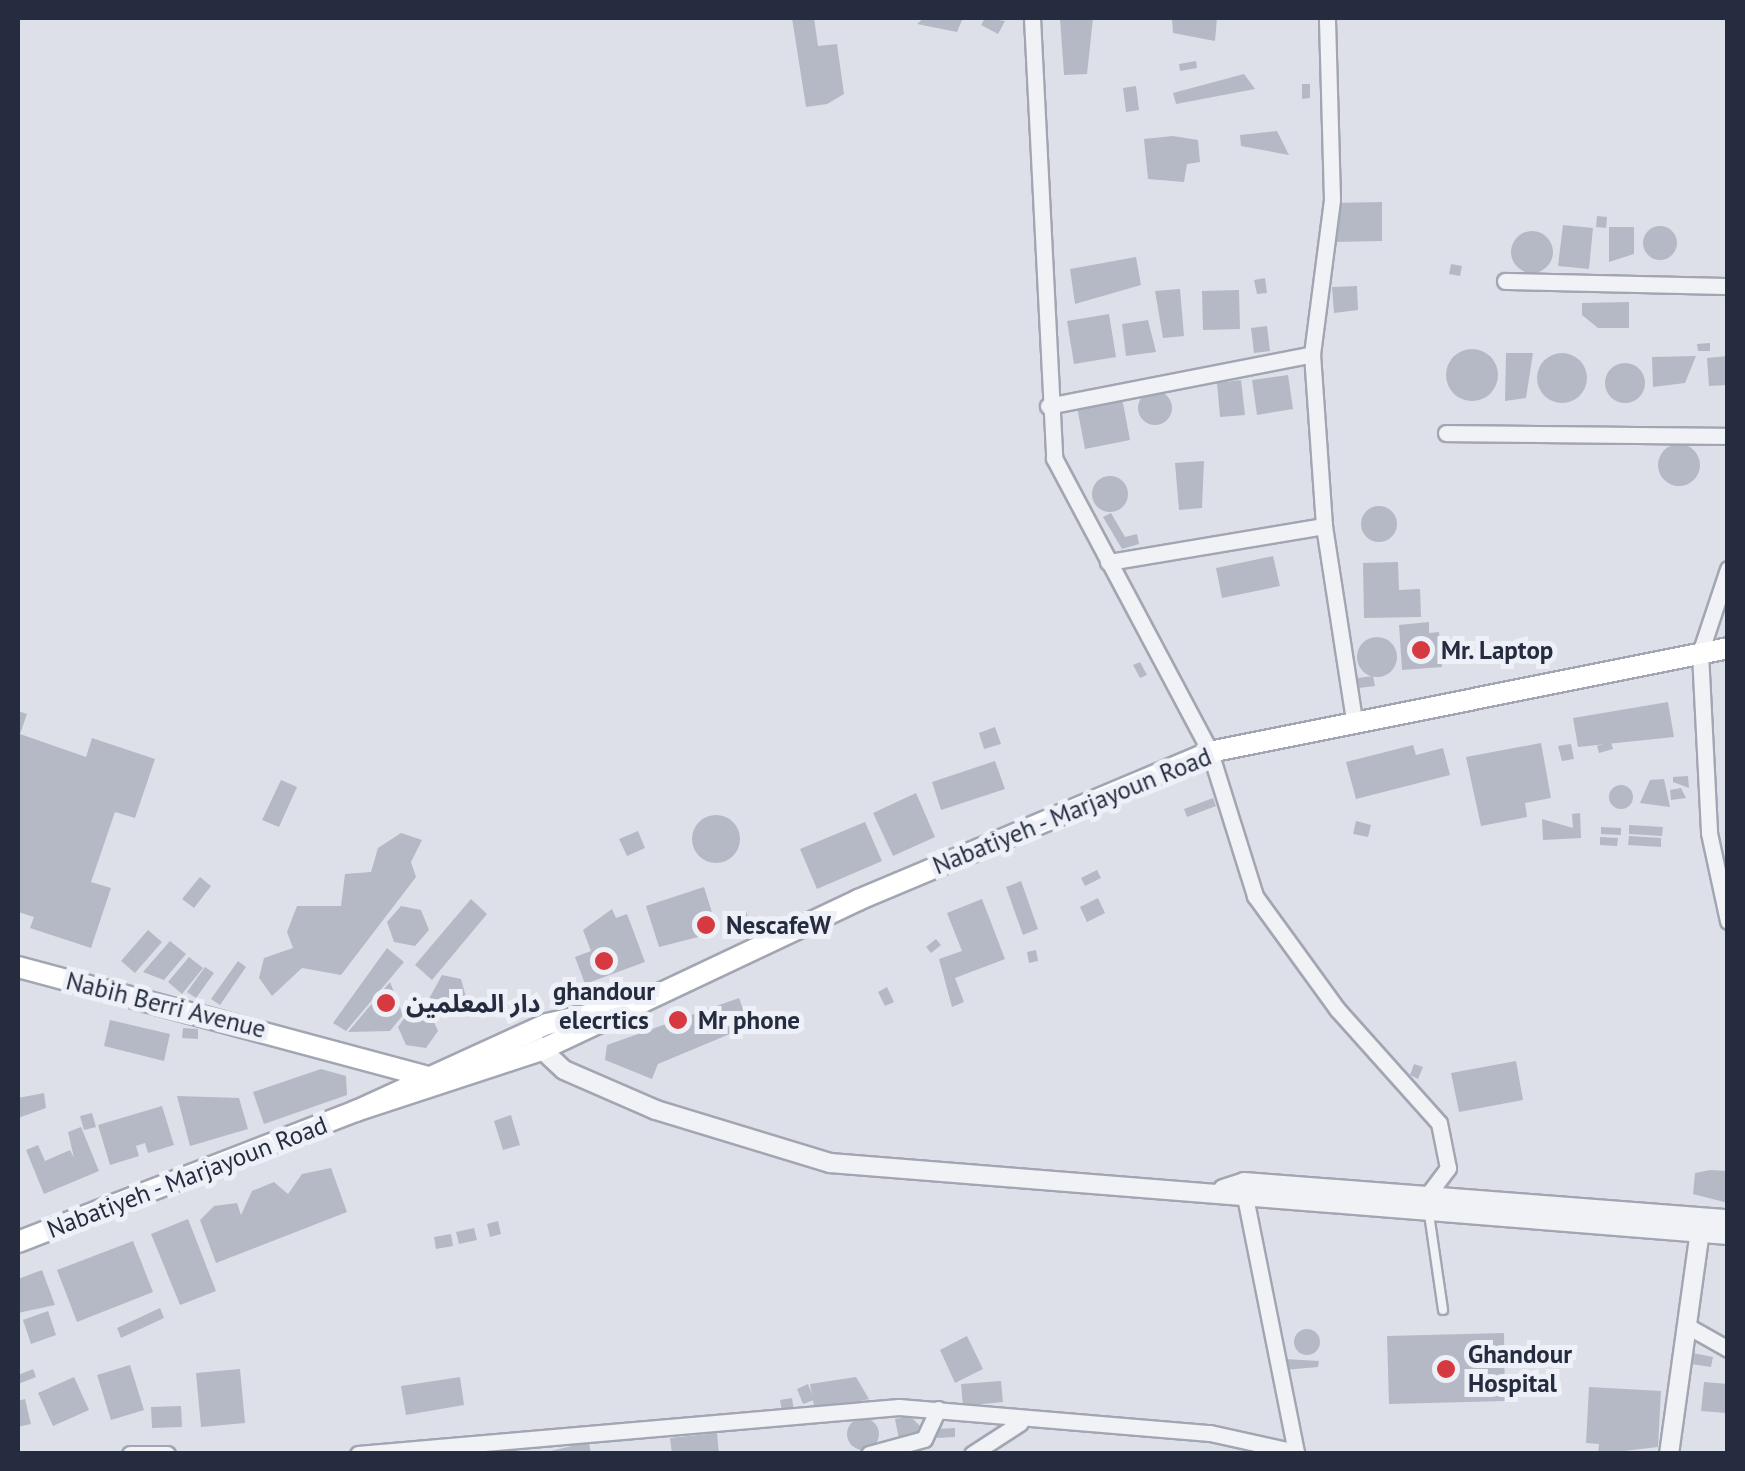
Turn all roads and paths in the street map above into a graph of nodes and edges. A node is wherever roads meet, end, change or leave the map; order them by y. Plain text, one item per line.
1 (1327, 18) edge
2 (1032, 19) edge
3 (1505, 281) dead end
4 (1728, 286) edge
5 (1312, 354) junction
6 (1048, 406) junction
7 (1446, 433) dead end
8 (1728, 436) edge
9 (1324, 526) junction
10 (1108, 562) junction
11 (1728, 568) edge
12 (1728, 648) edge
13 (1700, 653) junction
14 (1354, 720) junction
15 (1210, 752) junction
16 (1728, 922) edge
17 (18, 967) edge
18 (614, 1009) junction
19 (526, 1033) junction
20 (541, 1050) junction
21 (444, 1077) junction
22 (1442, 1186) junction
23 (1243, 1189) junction
24 (1426, 1208) junction
25 (1456, 1208) junction
26 (1692, 1212) junction
27 (1728, 1218) edge
28 (1728, 1236) edge
29 (1692, 1238) junction
30 (18, 1242) edge
31 (1443, 1310) dead end
32 (1689, 1327) junction
33 (1728, 1349) edge
34 (938, 1409) junction
35 (1020, 1423) junction
36 (987, 1447) edge
37 (381, 1452) edge
38 (1298, 1453) edge
39 (130, 1454) edge
40 (167, 1454) edge
41 (358, 1454) edge
42 (869, 1454) edge
43 (972, 1454) edge
44 (1669, 1454) edge

1 - 5 street
2 - 6 street
3 - 4 street
5 - 6 street
5 - 9 street
6 - 10 street
7 - 8 street
9 - 10 street
9 - 14 street
10 - 15 street
11 - 13 street
12 - 13 main road, Nabatiyeh - Marjayoun Road
13 - 14 main road, Nabatiyeh - Marjayoun Road
13 - 16 street
14 - 15 main road, Nabatiyeh - Marjayoun Road
15 - 18 main road, Nabatiyeh - Marjayoun Road
15 - 22 street
17 - 21 main road, Nabih Berri Avenue
18 - 19 main road, Nabatiyeh - Marjayoun Road
18 - 20 main road, Nabatiyeh - Marjayoun Road
19 - 20 street
19 - 21 main road, Nabatiyeh - Marjayoun Road
20 - 21 main road, Nabatiyeh - Marjayoun Road
20 - 23 street
21 - 30 main road, Nabatiyeh - Marjayoun Road
22 - 24 street
22 - 25 street
23 - 24 street
23 - 38 street
24 - 25 street
24 - 31 lane
25 - 26 street
25 - 29 street
26 - 27 street
26 - 29 street
28 - 29 street
29 - 32 street
32 - 33 street
32 - 44 street
34 - 35 street
34 - 37 street
34 - 42 street
35 - 36 street
35 - 38 street
36 - 43 street
37 - 41 street
39 - 40 street

